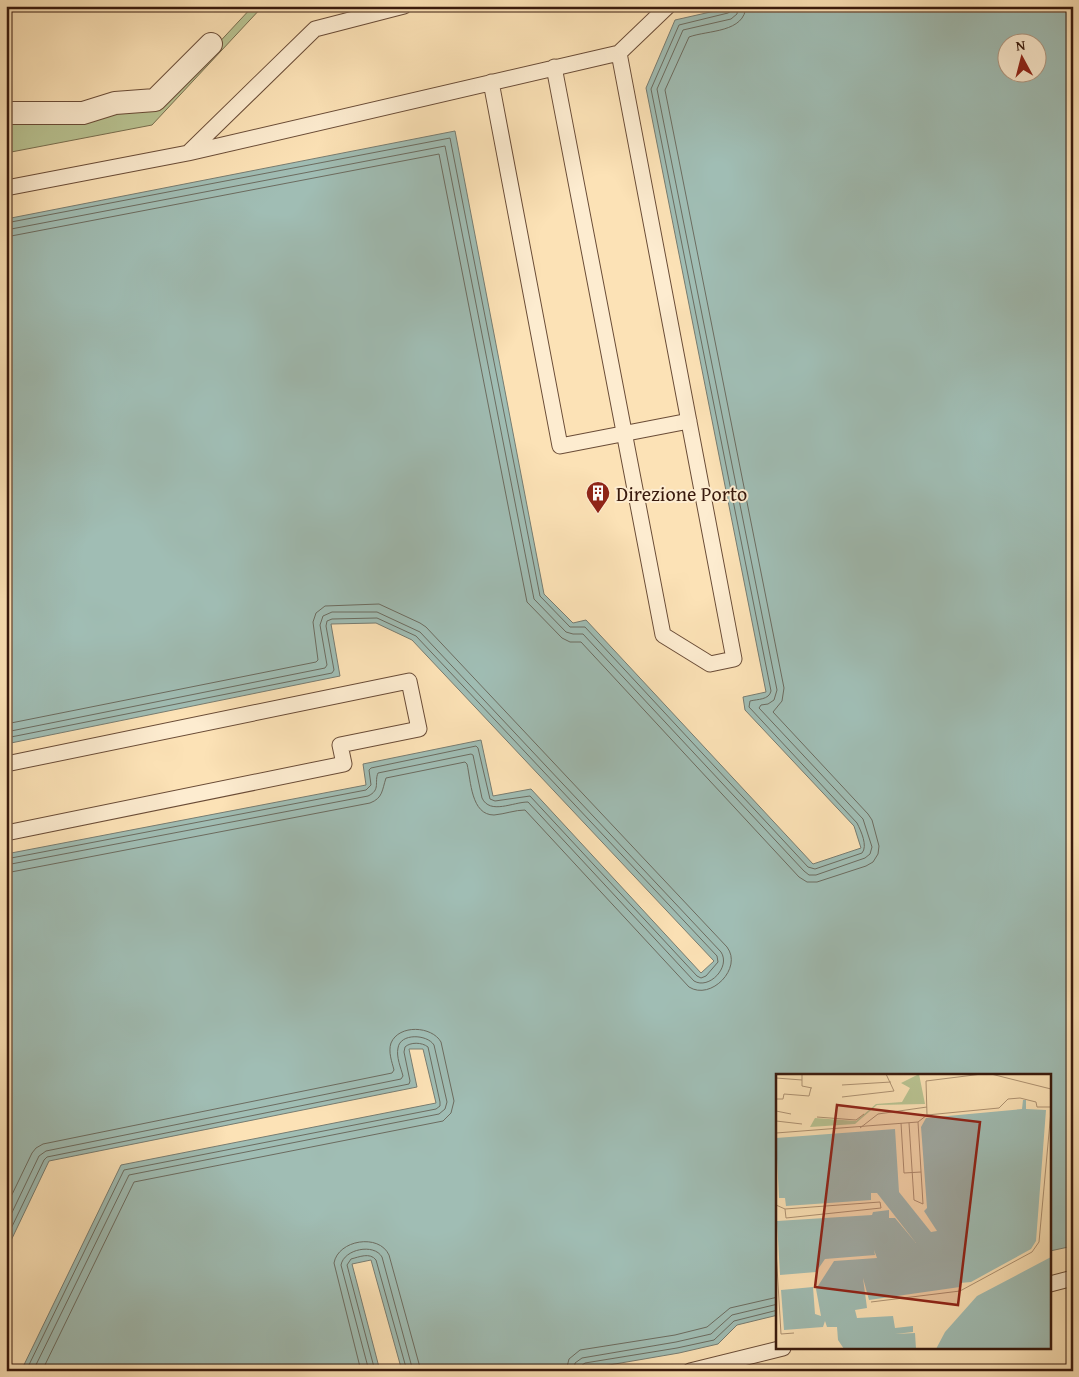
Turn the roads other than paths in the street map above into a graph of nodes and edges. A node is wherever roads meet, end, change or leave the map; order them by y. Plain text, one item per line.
1 (404, 6) edge
2 (668, 6) edge
3 (211, 44) dead end
4 (619, 53) junction
5 (554, 68) junction
6 (491, 82) junction
7 (6, 113) edge
8 (188, 154) junction
9 (6, 188) edge
10 (689, 421) junction
11 (625, 434) junction
12 (6, 764) edge
13 (6, 833) edge
14 (1073, 1278) edge
15 (1052, 1283) edge
16 (776, 1350) edge
17 (690, 1371) edge

1 - 8 lane
2 - 4 lane
3 - 7 street
4 - 5 lane
4 - 10 lane
5 - 6 lane
5 - 11 lane
6 - 8 lane
6 - 11 lane
8 - 9 lane
10 - 11 lane
10 - 11 lane
12 - 13 lane
14 - 15 lane
16 - 17 lane

